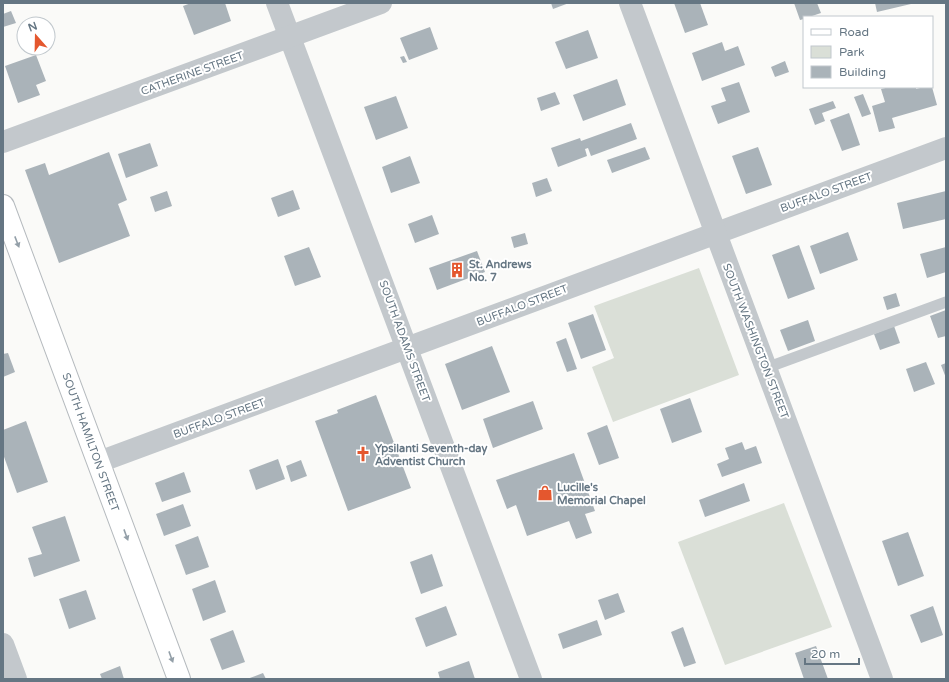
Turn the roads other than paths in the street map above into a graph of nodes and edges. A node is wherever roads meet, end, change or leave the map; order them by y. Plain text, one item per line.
1 (277, 3) edge
2 (381, 3) edge
3 (630, 3) edge
4 (290, 38) junction
5 (3, 142) edge
6 (946, 148) edge
7 (3, 206) edge
8 (716, 233) junction
9 (946, 302) edge
10 (408, 348) junction
11 (766, 368) junction
12 (99, 462) junction
13 (3, 644) edge
14 (16, 679) edge
15 (179, 679) edge
16 (531, 679) edge
17 (882, 679) edge

1 - 4 street, SOUTH ADAMS STREET
2 - 4 street, CATHERINE STREET
3 - 8 street, SOUTH WASHINGTON STREET
4 - 5 street, CATHERINE STREET
4 - 10 street, SOUTH ADAMS STREET
6 - 8 street, BUFFALO STREET
7 -> 12 main road, SOUTH HAMILTON STREET
8 - 10 street, BUFFALO STREET
8 - 11 street, SOUTH WASHINGTON STREET
9 - 11 lane
10 - 12 street, BUFFALO STREET
10 - 16 street, SOUTH ADAMS STREET
11 - 17 street, SOUTH WASHINGTON STREET
12 -> 15 main road, SOUTH HAMILTON STREET
13 - 14 street

